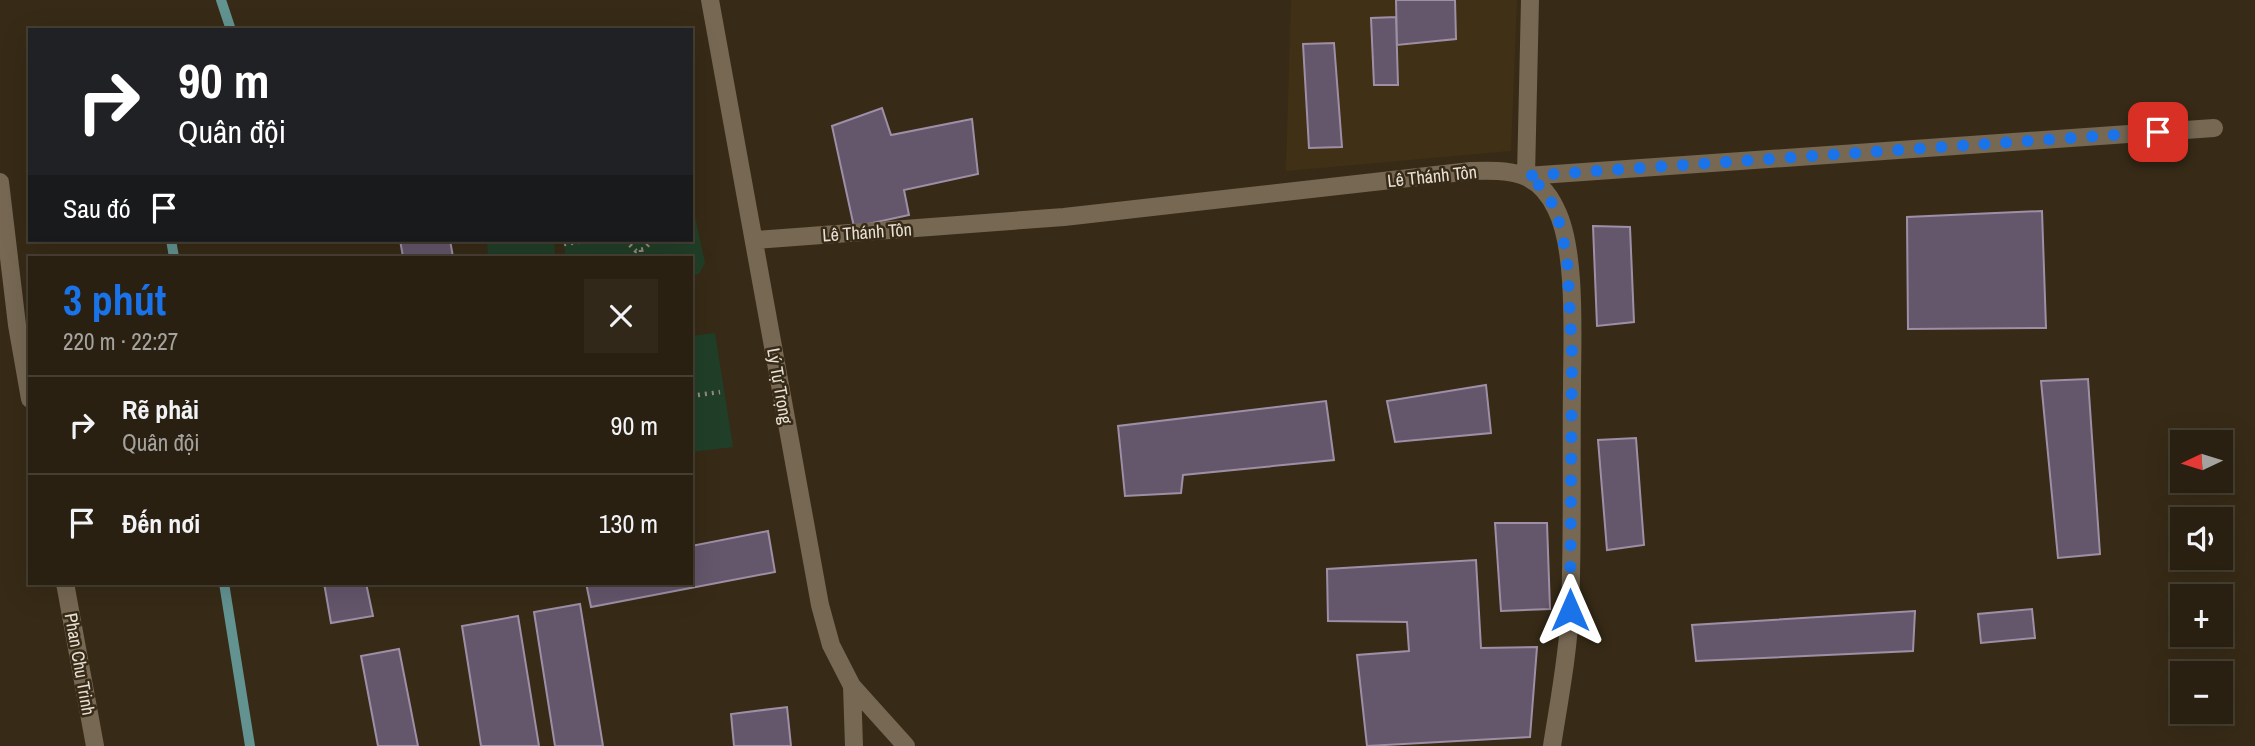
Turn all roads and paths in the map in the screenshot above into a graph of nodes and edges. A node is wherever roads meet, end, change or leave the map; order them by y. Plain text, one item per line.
1 (710, 0) edge
2 (1531, 0) edge
3 (2214, 128) dead end
4 (1526, 176) junction
5 (0, 182) edge
6 (754, 240) junction
7 (578, 242) edge
8 (627, 242) edge
9 (651, 242) edge
10 (564, 244) dead end
11 (641, 250) junction
12 (641, 256) edge
13 (28, 385) edge
14 (720, 392) dead end
15 (693, 396) edge
16 (65, 585) edge
17 (852, 686) junction
18 (95, 746) edge
19 (854, 746) edge
20 (906, 746) edge
21 (1552, 746) edge

1 - 6 street, Lý Tự Trọng
2 - 4 street
3 - 4 street, Lê Thánh Tôn
4 - 6 street, Lê Thánh Tôn
4 - 21 street
5 - 13 street
6 - 17 street, Lý Tự Trọng
7 - 10 path
8 - 11 path
9 - 11 path
11 - 12 path
14 - 15 path
16 - 18 street, Phan Chu Trinh
17 - 19 street
17 - 20 street, Lý Tự Trọng

